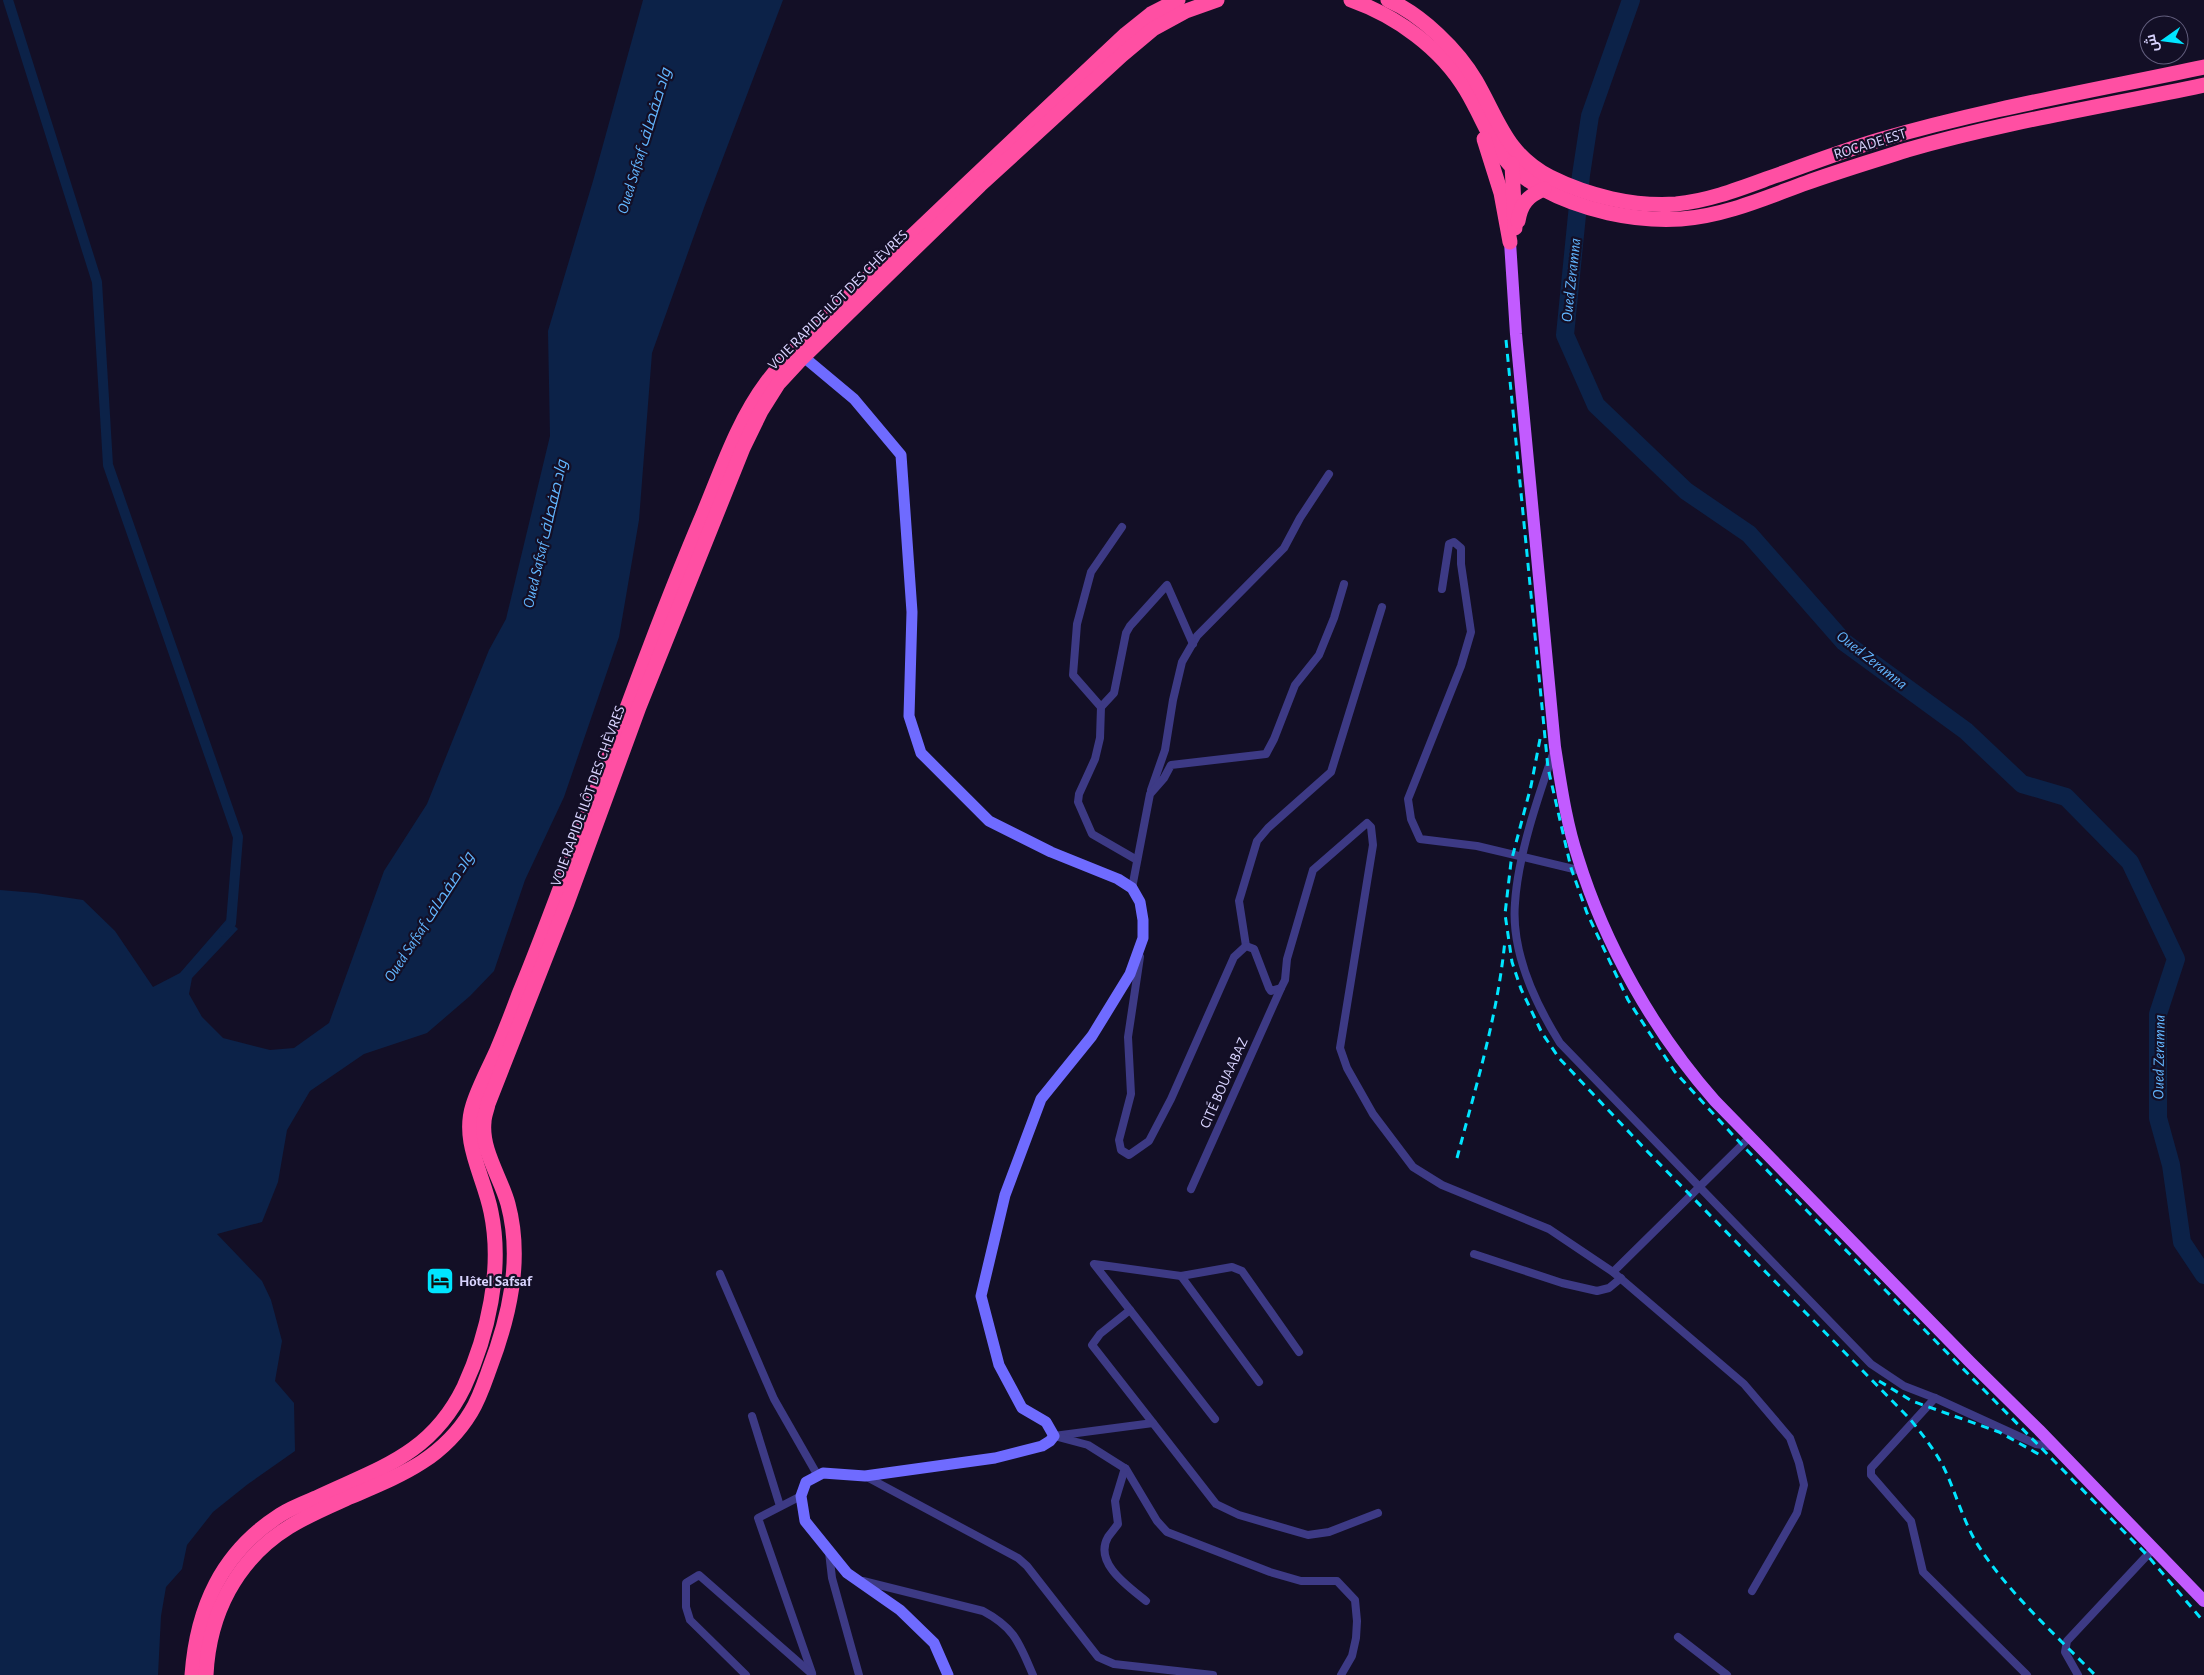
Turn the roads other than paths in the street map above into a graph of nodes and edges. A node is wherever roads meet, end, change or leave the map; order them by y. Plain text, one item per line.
1 (1178, 0) edge
2 (1217, 0) edge
3 (1351, 0) edge
4 (1388, 0) edge
5 (2204, 67) edge
6 (2204, 85) edge
7 (1466, 89) junction
8 (1518, 164) junction
9 (1549, 187) junction
10 (1603, 204) junction
11 (1513, 242) junction
12 (799, 353) junction
13 (1329, 474) dead end
14 (1122, 527) dead end
15 (1344, 584) dead end
16 (1442, 589) dead end
17 (1382, 607) dead end
18 (1193, 644) junction
19 (1101, 707) junction
20 (1555, 747) junction
21 (1150, 794) junction
22 (1522, 856) junction
23 (1137, 860) junction
24 (1582, 871) junction
25 (1132, 888) junction
26 (1143, 938) junction
27 (1246, 946) junction
28 (1281, 988) junction
29 (1750, 1137) junction
30 (1700, 1188) junction
31 (1191, 1190) dead end
32 (1474, 1254) dead end
33 (1613, 1272) junction
34 (720, 1274) dead end
35 (1181, 1276) junction
36 (1621, 1278) junction
37 (1130, 1310) junction
38 (1299, 1352) dead end
39 (1259, 1382) dead end
40 (1936, 1398) junction
41 (752, 1416) dead end
42 (1215, 1419) dead end
43 (1152, 1423) junction
44 (1054, 1436) junction
45 (2056, 1447) junction
46 (1125, 1468) junction
47 (818, 1476) junction
48 (865, 1476) junction
49 (801, 1496) junction
50 (780, 1506) junction
51 (1378, 1513) dead end
52 (2154, 1548) junction
53 (828, 1550) junction
54 (856, 1579) junction
55 (1752, 1592) dead end
56 (1146, 1601) dead end
57 (2204, 1602) edge
58 (1678, 1636) dead end
59 (812, 1674) edge
60 (192, 1675) edge
61 (206, 1675) edge
62 (746, 1675) edge
63 (859, 1675) edge
64 (948, 1675) edge
65 (1033, 1675) edge
66 (1213, 1675) edge
67 (1341, 1675) edge
68 (1727, 1675) edge
69 (2027, 1675) edge
70 (2078, 1675) edge

1 - 12 highway, VOIE RAPIDE ILÔT DES CHÈVRES
2 - 12 highway, VOIE RAPIDE ILÔT DES CHÈVRES
3 - 7 highway
4 - 8 highway
5 - 10 highway, ROCADE EST
6 - 10 highway, ROCADE EST
7 - 8 highway
7 - 11 highway
8 - 9 highway, ROCADE EST
8 - 11 highway
9 - 10 highway, ROCADE EST
9 - 11 highway
11 - 20 main road
12 - 25 street
12 - 60 highway, VOIE RAPIDE ILÔT DES CHÈVRES
12 - 61 highway, VOIE RAPIDE ILÔT DES CHÈVRES
13 - 18 street
14 - 19 street
15 - 21 street
16 - 22 street
17 - 27 street
18 - 19 street
18 - 21 street
19 - 23 street
20 - 22 street
20 - 24 main road
21 - 23 street
22 - 24 street
22 - 30 street
23 - 25 street
24 - 29 main road
25 - 26 street
26 - 27 street
26 - 44 street
27 - 28 street
28 - 31 street, CITÉ BOUAABAZ
28 - 33 street, CITÉ BOUAABAZ
29 - 30 street
29 - 45 main road
30 - 33 street
30 - 40 street
32 - 36 street
33 - 36 street
34 - 47 street
35 - 37 street
35 - 38 street
35 - 39 street
36 - 55 street
37 - 42 street
37 - 43 street
40 - 45 street
40 - 69 street
41 - 50 street
43 - 44 street
43 - 51 street
44 - 46 street
44 - 48 street
45 - 52 main road
46 - 56 street
46 - 67 street
47 - 48 street
47 - 49 street
48 - 66 street
49 - 50 street
49 - 53 street
50 - 59 street
52 - 57 main road
52 - 70 street
53 - 54 street
53 - 63 street
54 - 64 street
54 - 65 street
58 - 68 street
59 - 62 street

